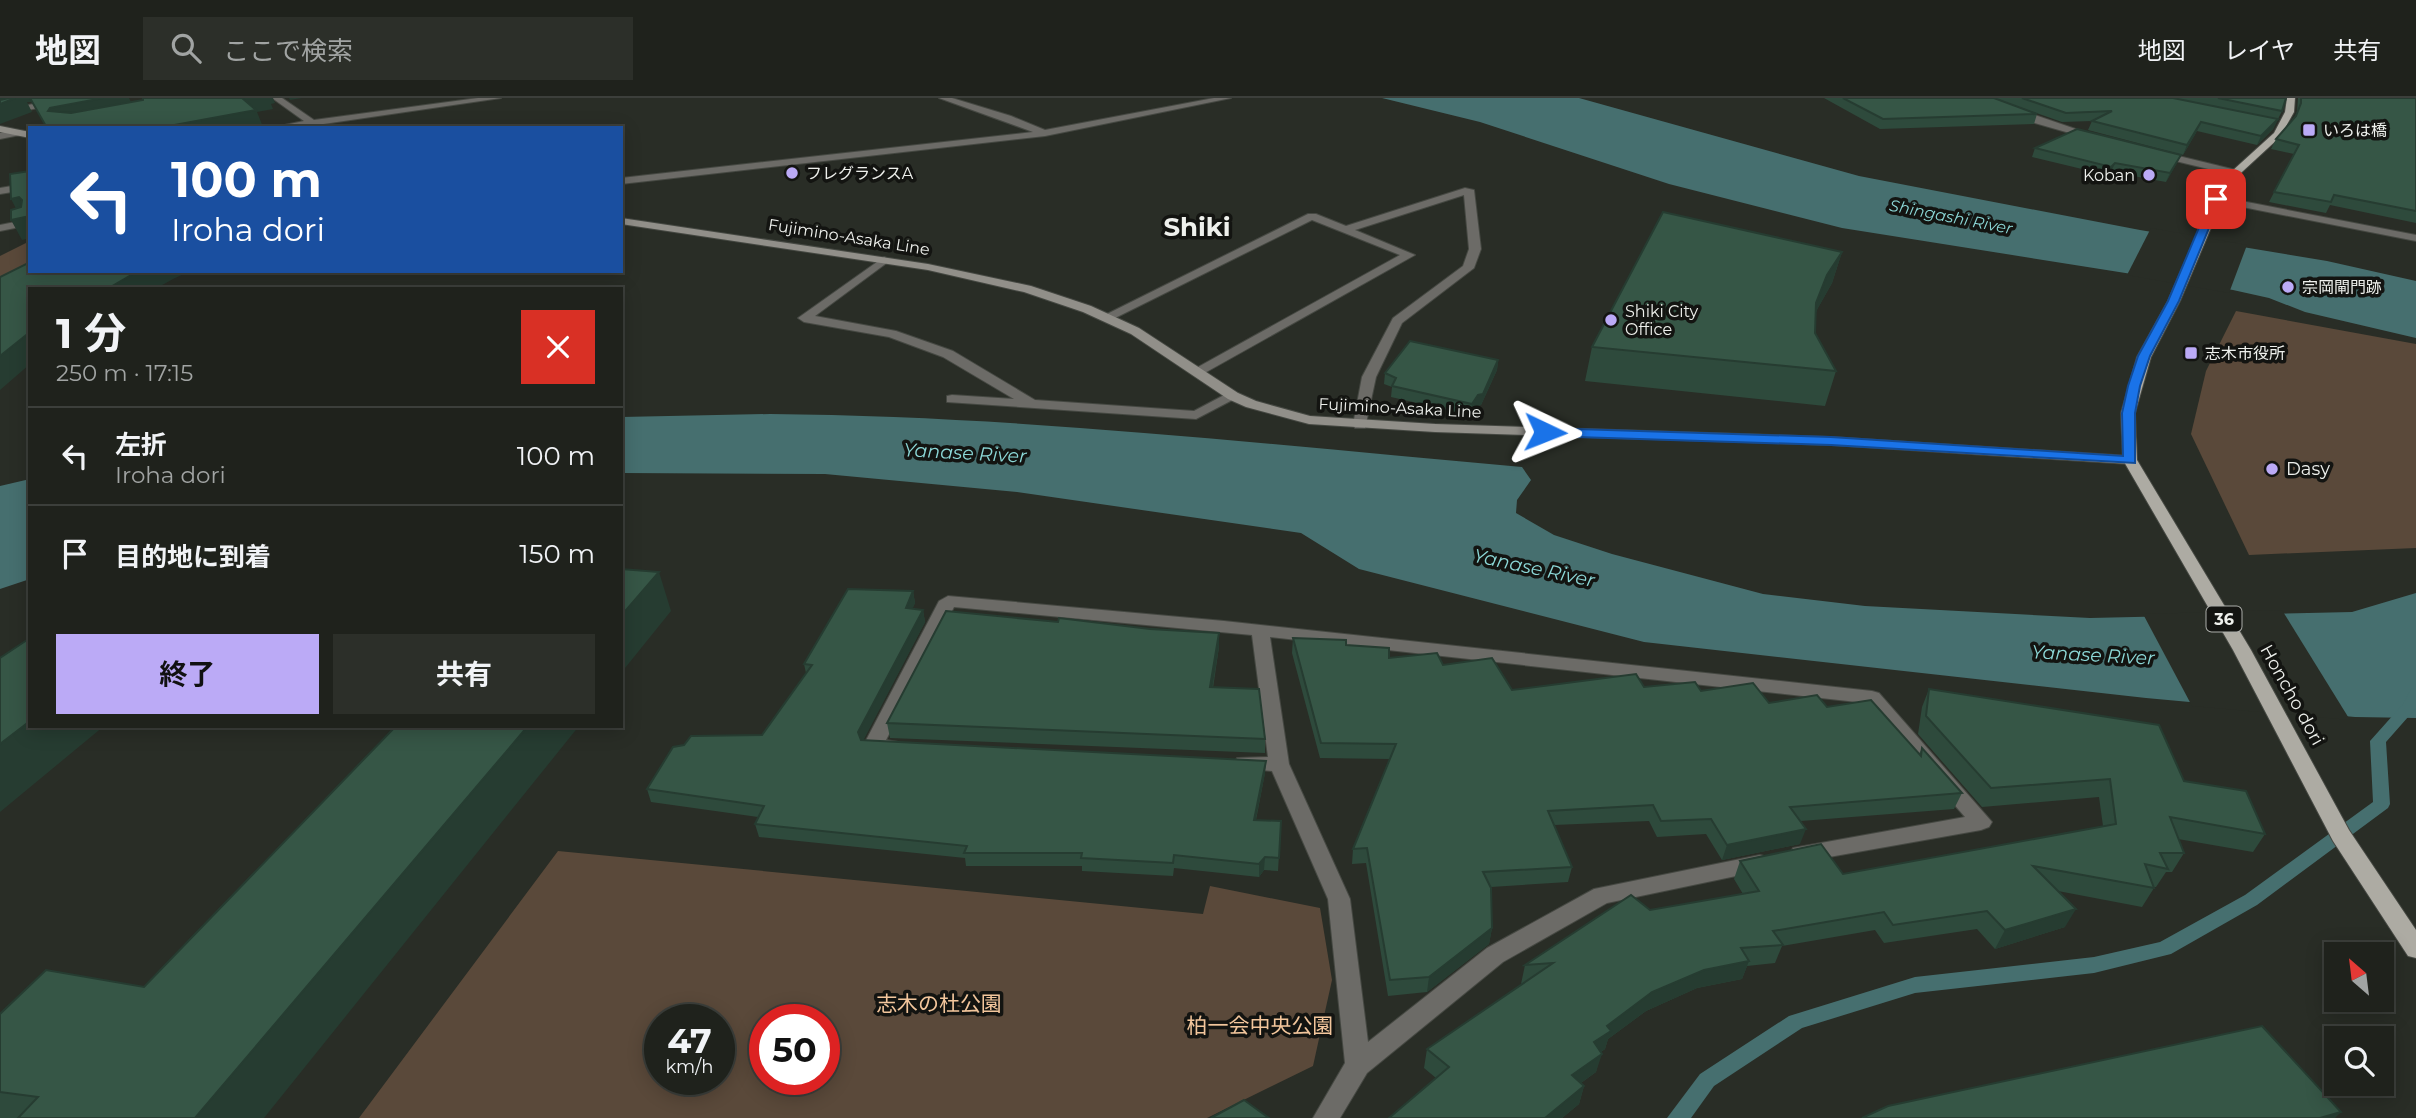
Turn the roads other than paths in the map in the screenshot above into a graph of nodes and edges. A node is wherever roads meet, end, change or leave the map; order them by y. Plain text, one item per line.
1 (81, 98) edge
2 (276, 98) edge
3 (497, 98) edge
4 (943, 98) edge
5 (1227, 98) edge
6 (1977, 98) edge
7 (2291, 98) edge
8 (466, 100) edge
9 (0, 113) edge
10 (310, 121) junction
11 (2272, 122) edge
12 (2284, 125) junction
13 (284, 126) edge
14 (0, 129) edge
15 (1045, 133) junction
16 (26, 134) edge
17 (0, 136) edge
18 (2108, 141) edge
19 (2144, 151) edge
20 (2233, 172) junction
21 (623, 181) edge
22 (28, 186) edge
23 (0, 191) edge
24 (2214, 204) junction
25 (623, 221) edge
26 (28, 222) edge
27 (0, 228) edge
28 (1346, 229) junction
29 (2416, 238) edge
30 (884, 260) junction
31 (1107, 317) junction
32 (1196, 372) junction
33 (1233, 396) junction
34 (952, 399) dead end
35 (1030, 402) junction
36 (1360, 425) junction
37 (2130, 460) junction
38 (1260, 630) junction
39 (914, 748) edge
40 (1225, 762) edge
41 (1279, 764) junction
42 (2416, 949) edge
43 (1358, 1065) junction
44 (1326, 1118) edge

1 - 9 street
2 - 10 street
3 - 8 street
4 - 15 street
5 - 15 street
6 - 18 street
7 - 12 main road, 36
8 - 10 street
10 - 13 street
11 - 12 street
12 - 20 main road, 36
14 - 16 main road
15 - 21 street
16 - 17 street
19 - 20 street
20 - 24 main road, 36
22 - 23 street
24 - 29 street
24 - 37 main road, 36
25 - 30 main road, Fujimino-Asaka Line
26 - 27 street
28 - 31 street
28 - 32 street
28 - 36 street
30 - 31 main road, Fujimino-Asaka Line
30 - 35 street
31 - 32 main road, Fujimino-Asaka Line
32 - 33 main road, Fujimino-Asaka Line
33 - 35 street
33 - 36 main road, Fujimino-Asaka Line
34 - 35 street
36 - 37 main road, Fujimino-Asaka Line
37 - 42 main road, Honcho dori / 36
38 - 39 street
38 - 41 street
38 - 43 street
40 - 41 street
41 - 43 street
43 - 44 street

